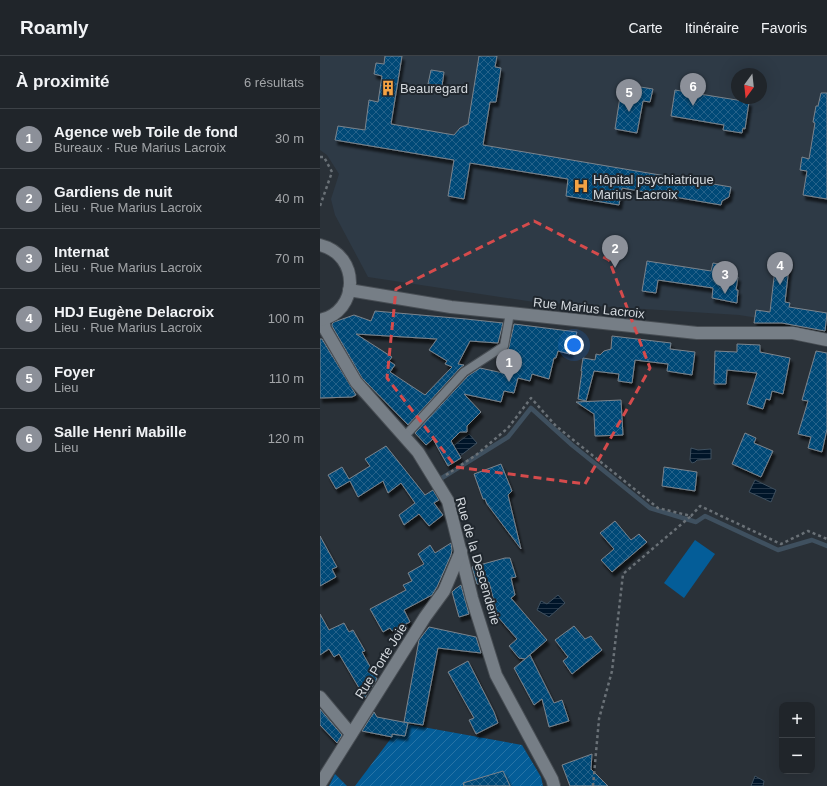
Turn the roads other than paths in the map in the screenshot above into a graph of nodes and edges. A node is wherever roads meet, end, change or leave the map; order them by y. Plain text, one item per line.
1 (320, 245) edge
2 (350, 290) junction
3 (510, 314) junction
4 (321, 320) edge
5 (827, 340) edge
6 (404, 436) junction
7 (461, 551) junction
8 (320, 697) edge
9 (352, 734) junction
10 (320, 784) edge
11 (554, 786) edge

1 - 2 street
2 - 3 street, Rue Marius Lacroix
2 - 4 street
3 - 5 street, Rue Marius Lacroix
3 - 6 lane
4 - 6 street, Rue de la Descenderie
6 - 7 street, Rue de la Descenderie
7 - 9 street, Rue Porte Joie
7 - 11 street, Rue de la Descenderie
8 - 9 street
9 - 10 street, Rue Porte Joie

